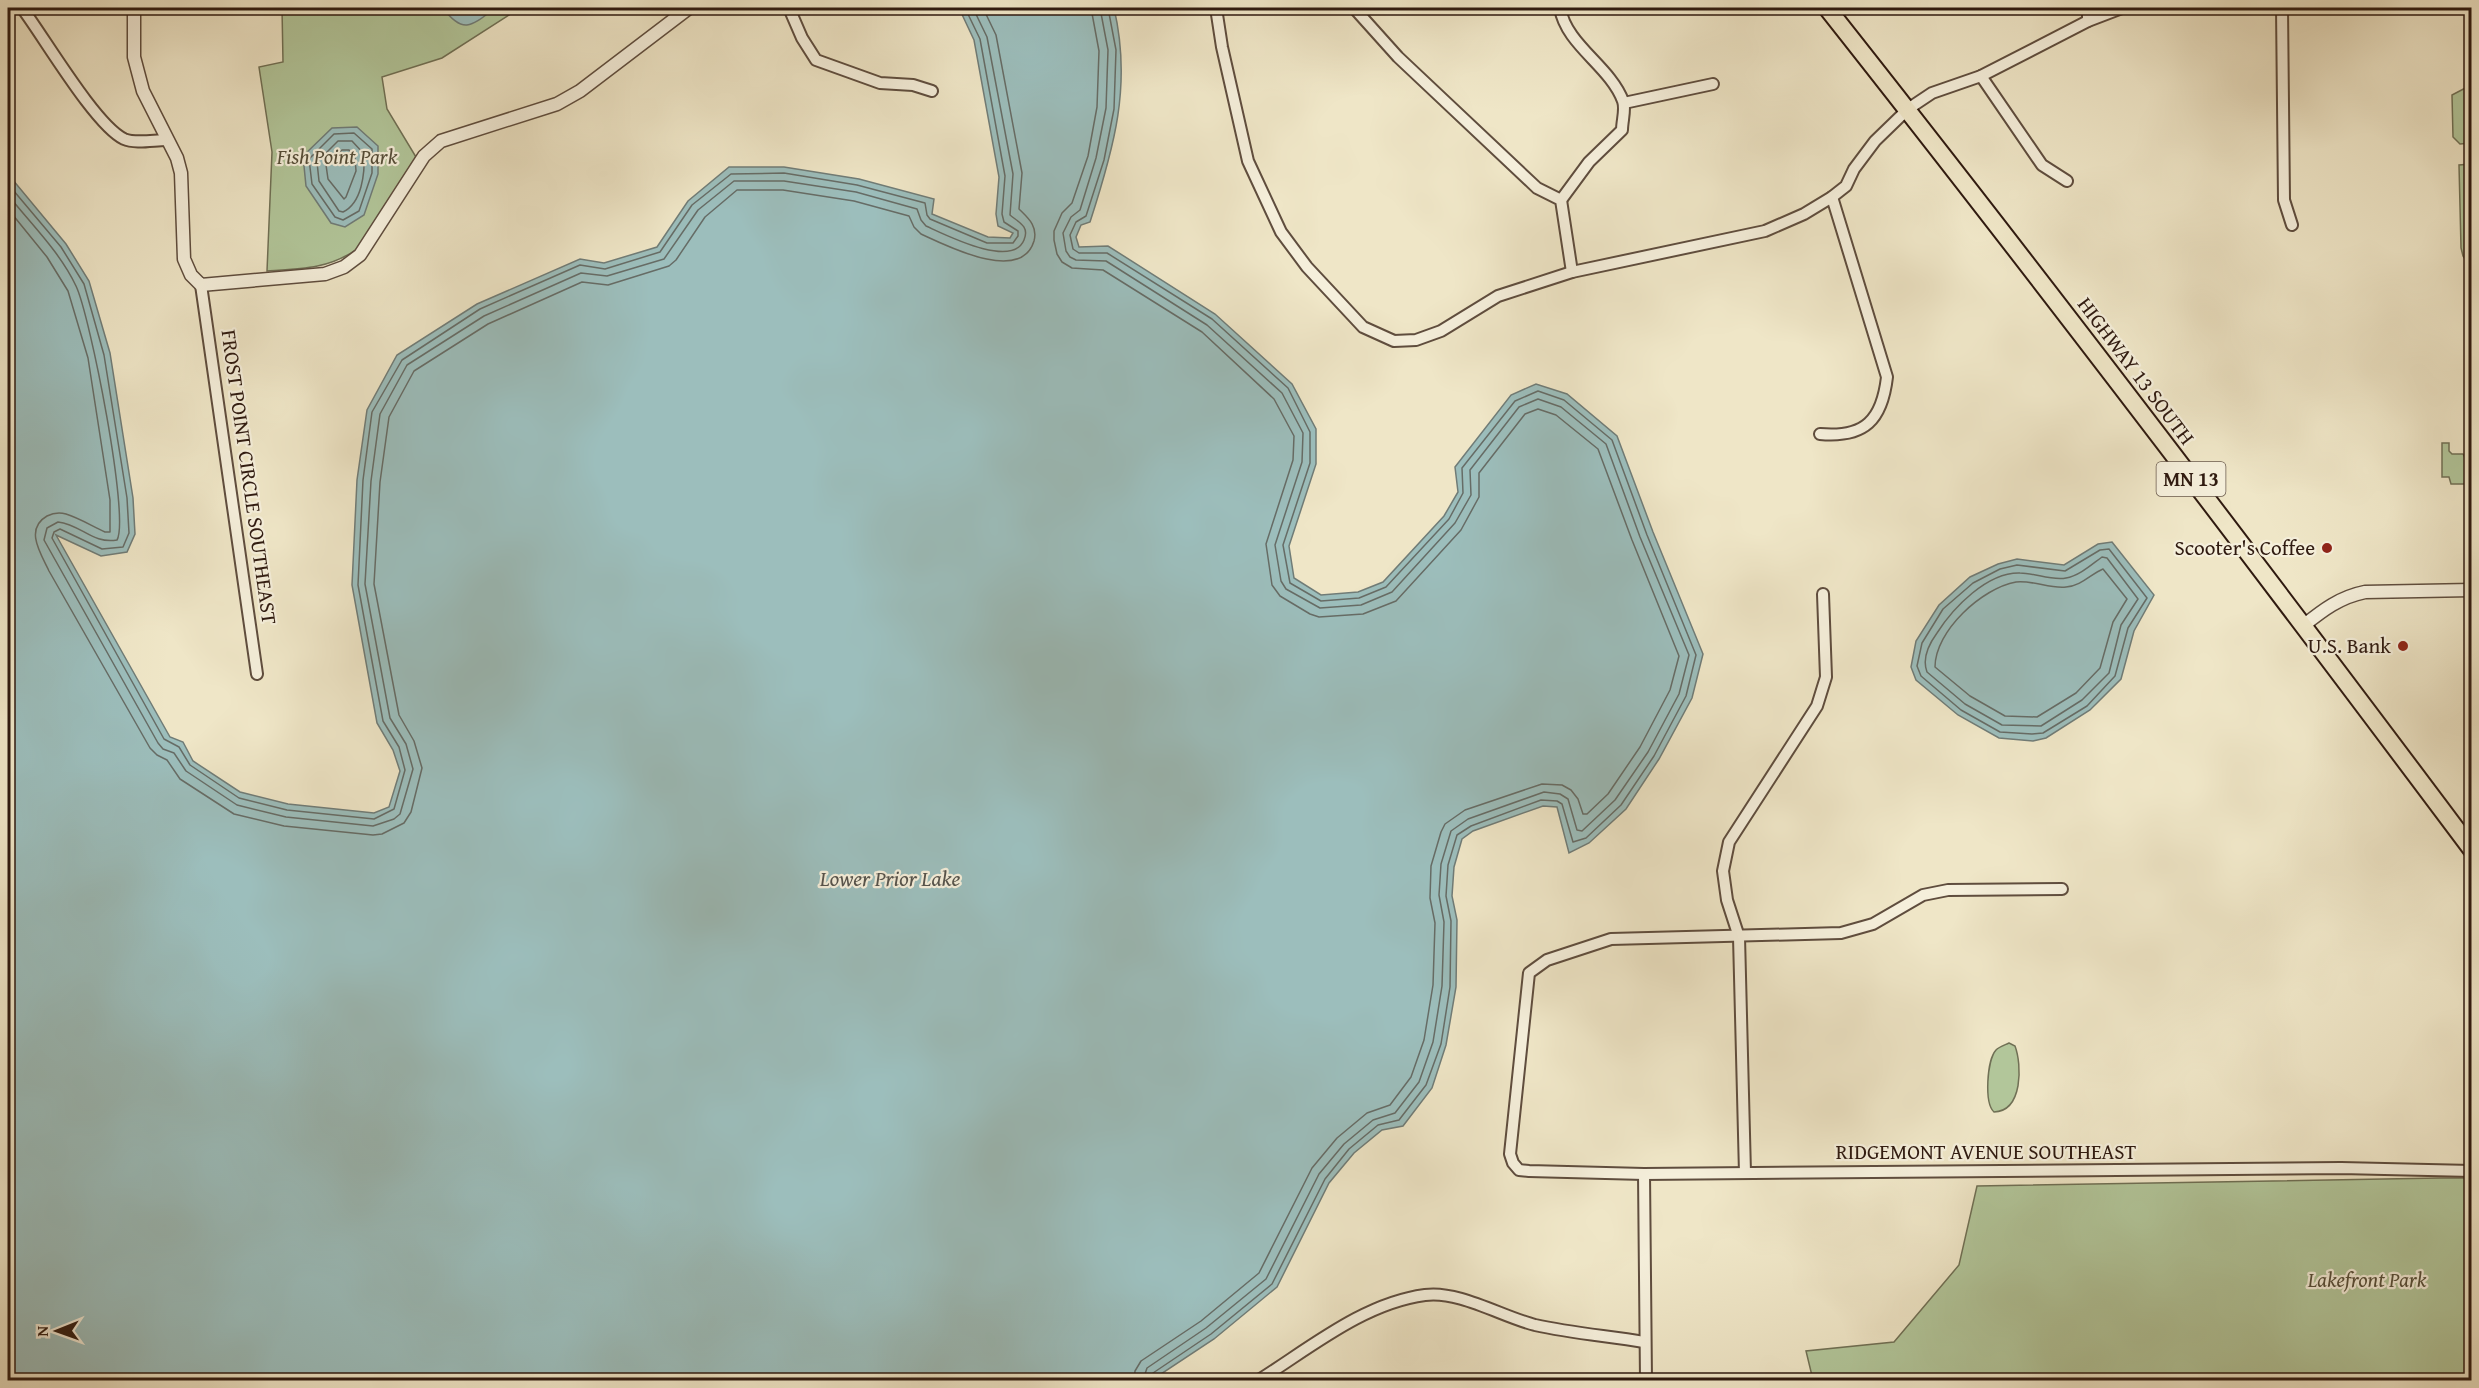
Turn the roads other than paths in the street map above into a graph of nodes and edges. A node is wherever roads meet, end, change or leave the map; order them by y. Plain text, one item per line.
1 (22, 8) edge
2 (134, 8) edge
3 (689, 8) edge
4 (789, 8) edge
5 (1216, 8) edge
6 (1354, 8) edge
7 (1560, 8) edge
8 (1827, 8) edge
9 (2088, 8) edge
10 (2122, 8) edge
11 (2282, 8) edge
12 (2088, 21) junction
13 (1981, 76) junction
14 (1713, 84) dead end
15 (932, 91) dead end
16 (1624, 103) junction
17 (1908, 109) junction
18 (166, 140) junction
19 (2067, 181) dead end
20 (1832, 197) junction
21 (1561, 200) junction
22 (2292, 225) dead end
23 (1572, 272) junction
24 (201, 285) junction
25 (1820, 434) dead end
26 (2472, 590) edge
27 (1823, 594) dead end
28 (2303, 626) junction
29 (257, 674) dead end
30 (2472, 850) edge
31 (2062, 889) dead end
32 (1738, 937) junction
33 (2472, 1171) edge
34 (1744, 1173) junction
35 (1644, 1174) junction
36 (1644, 1342) junction
37 (1259, 1380) edge
38 (1646, 1380) edge

1 - 18 street
2 - 18 street
3 - 24 street
4 - 15 street
5 - 23 street
6 - 21 street
7 - 16 street
8 - 17 main road, HIGHWAY 13 SOUTH / MN 13
9 - 12 street
10 - 12 street
11 - 22 street
12 - 13 street
13 - 17 street
13 - 19 street
14 - 16 street
16 - 21 street
17 - 20 street
17 - 28 main road, HIGHWAY 13 SOUTH / MN 13
18 - 24 street
20 - 23 street
20 - 25 street
21 - 23 street
24 - 29 street, FROST POINT CIRCLE SOUTHEAST
26 - 28 street
27 - 32 street
28 - 30 main road, HIGHWAY 13 SOUTH / MN 13
31 - 32 street
32 - 34 street
32 - 35 street, RIDGEMONT AVENUE SOUTHEAST
33 - 34 street, RIDGEMONT AVENUE SOUTHEAST
34 - 35 street, RIDGEMONT AVENUE SOUTHEAST
35 - 36 street
36 - 37 street
36 - 38 street

